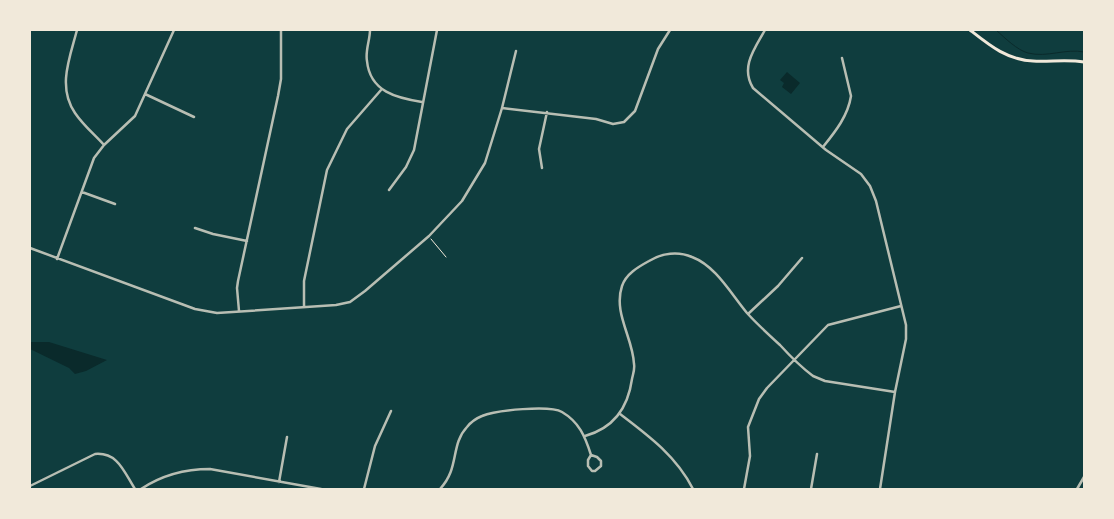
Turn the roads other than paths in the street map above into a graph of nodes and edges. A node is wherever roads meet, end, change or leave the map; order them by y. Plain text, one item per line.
1 (77, 30) edge
2 (174, 30) edge
3 (281, 30) edge
4 (370, 30) edge
5 (437, 30) edge
6 (670, 30) edge
7 (765, 30) edge
8 (970, 30) edge
9 (516, 51) dead end
10 (842, 58) dead end
11 (1084, 62) edge
12 (381, 90) junction
13 (145, 94) junction
14 (422, 102) junction
15 (502, 108) junction
16 (547, 112) junction
17 (194, 117) dead end
18 (104, 145) junction
19 (823, 147) junction
20 (542, 168) dead end
21 (389, 190) dead end
22 (82, 192) junction
23 (115, 204) dead end
24 (196, 228) dead end
25 (247, 241) junction
26 (30, 248) edge
27 (57, 258) junction
28 (802, 258) dead end
29 (901, 306) junction
30 (304, 307) junction
31 (239, 311) junction
32 (748, 314) junction
33 (794, 360) junction
34 (895, 392) junction
35 (391, 411) dead end
36 (620, 414) junction
37 (585, 436) junction
38 (287, 438) dead end
39 (817, 454) dead end
40 (591, 455) junction
41 (1084, 477) edge
42 (279, 482) junction
43 (30, 486) edge
44 (135, 489) edge
45 (142, 489) edge
46 (321, 489) edge
47 (364, 489) edge
48 (440, 489) edge
49 (693, 489) edge
50 (744, 489) edge
51 (811, 489) edge
52 (880, 489) edge
53 (1077, 489) edge

1 - 18 street
2 - 13 street
3 - 25 street
4 - 12 street
5 - 14 street
6 - 16 street
7 - 19 street
8 - 11 main road
9 - 15 street
10 - 19 street
12 - 14 street
12 - 30 street
13 - 17 street
13 - 18 street
14 - 21 street
15 - 16 street
15 - 30 street
16 - 20 street
18 - 22 street
19 - 29 street
22 - 23 street
22 - 27 street
24 - 25 street
25 - 31 street
26 - 27 street
27 - 31 street
28 - 32 street
29 - 33 street
29 - 34 street
30 - 31 street
32 - 33 street
32 - 36 street
33 - 34 street
33 - 50 street
34 - 52 street
35 - 47 street
36 - 37 street
36 - 49 street
37 - 40 street
37 - 48 street
38 - 42 street
39 - 51 street
40 - 40 street
41 - 53 street
42 - 45 street
42 - 46 street
43 - 44 street

